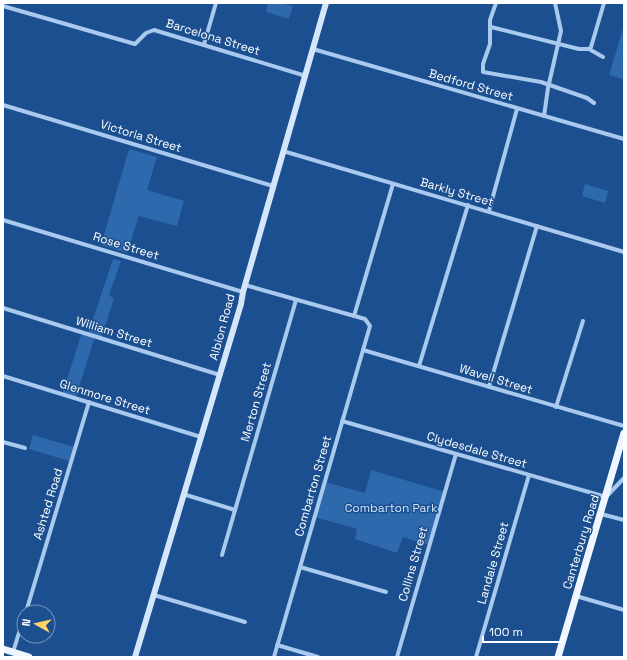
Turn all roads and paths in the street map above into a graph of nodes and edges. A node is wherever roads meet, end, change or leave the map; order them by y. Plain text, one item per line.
1 (216, 3) edge
2 (326, 3) edge
3 (496, 3) edge
4 (555, 3) edge
5 (604, 3) edge
6 (3, 6) edge
7 (491, 27) junction
8 (559, 43) junction
9 (204, 44) junction
10 (313, 49) junction
11 (589, 49) junction
12 (603, 57) dead end
13 (306, 76) junction
14 (548, 86) junction
15 (594, 103) dead end
16 (3, 105) edge
17 (517, 108) junction
18 (544, 116) junction
19 (624, 139) edge
20 (283, 151) junction
21 (393, 184) junction
22 (273, 186) junction
23 (468, 205) junction
24 (489, 211) junction
25 (3, 220) edge
26 (537, 226) junction
27 (624, 252) edge
28 (245, 285) junction
29 (243, 292) junction
30 (296, 300) junction
31 (3, 308) edge
32 (354, 316) junction
33 (583, 321) dead end
34 (363, 350) junction
35 (419, 366) junction
36 (220, 375) junction
37 (3, 376) edge
38 (489, 387) junction
39 (89, 402) junction
40 (556, 407) junction
41 (342, 421) junction
42 (624, 426) edge
43 (624, 433) edge
44 (201, 437) junction
45 (3, 442) edge
46 (25, 448) dead end
47 (456, 454) junction
48 (528, 475) junction
49 (624, 478) edge
50 (183, 494) junction
51 (606, 497) junction
52 (235, 510) junction
53 (601, 514) junction
54 (624, 520) edge
55 (222, 555) dead end
56 (300, 567) junction
57 (386, 592) dead end
58 (154, 595) junction
59 (576, 596) junction
60 (28, 604) edge
61 (624, 610) edge
62 (246, 622) dead end
63 (16, 634) edge
64 (277, 645) junction
65 (8, 652) edge
66 (29, 657) edge
67 (135, 657) edge
68 (274, 657) edge
69 (318, 657) edge
70 (396, 657) edge
71 (476, 657) edge
72 (558, 657) edge

1 - 9 street
2 - 10 street, Albion Road
3 - 7 street
4 - 8 street
5 - 11 street
6 - 9 street, Barcelona Street
7 - 8 street
7 - 14 street
8 - 11 street
8 - 14 street
9 - 13 street, Barcelona Street
10 - 13 street, Albion Road
10 - 17 street, Bedford Street
11 - 12 street
13 - 20 street, Albion Road
14 - 15 street
14 - 18 street
16 - 22 street, Victoria Street
17 - 18 street, Bedford Street
17 - 24 street
18 - 19 street, Bedford Street
20 - 21 street, Barkly Street
20 - 22 street, Albion Road
21 - 23 street, Barkly Street
21 - 32 street
22 - 28 street, Albion Road
23 - 24 street, Barkly Street
23 - 35 street
24 - 26 street, Barkly Street
25 - 29 street, Rose Street
26 - 27 street, Barkly Street
26 - 38 street
28 - 29 street, Albion Road
28 - 30 street
29 - 36 street, Albion Road
30 - 32 street
30 - 52 street, Merton Street
31 - 36 street, William Street
32 - 34 street, Combarton Street
33 - 40 street
34 - 35 street, Wavell Street
34 - 41 street, Combarton Street
35 - 38 street, Wavell Street
36 - 44 street, Albion Road
37 - 39 street, Glenmore Street
38 - 40 street, Wavell Street
39 - 44 street, Glenmore Street
39 - 60 street, Ashted Road
40 - 42 street, Wavell Street
41 - 47 street, Clydesdale Street
41 - 56 street, Combarton Street
43 - 51 main road, Canterbury Road
44 - 50 street, Albion Road
45 - 46 street
47 - 48 street, Clydesdale Street
47 - 70 street, Collins Street
48 - 51 street, Clydesdale Street
48 - 71 street, Landale Street
49 - 51 street
50 - 52 street
50 - 58 street, Albion Road
51 - 53 main road, Canterbury Road
52 - 55 street, Merton Street
53 - 54 street
53 - 59 main road, Canterbury Road
56 - 57 street
56 - 64 street, Combarton Street
58 - 62 street
58 - 67 street, Albion Road
59 - 61 street
59 - 72 main road, Canterbury Road
63 - 65 street
64 - 68 street, Combarton Street
64 - 69 street
65 - 66 main road

